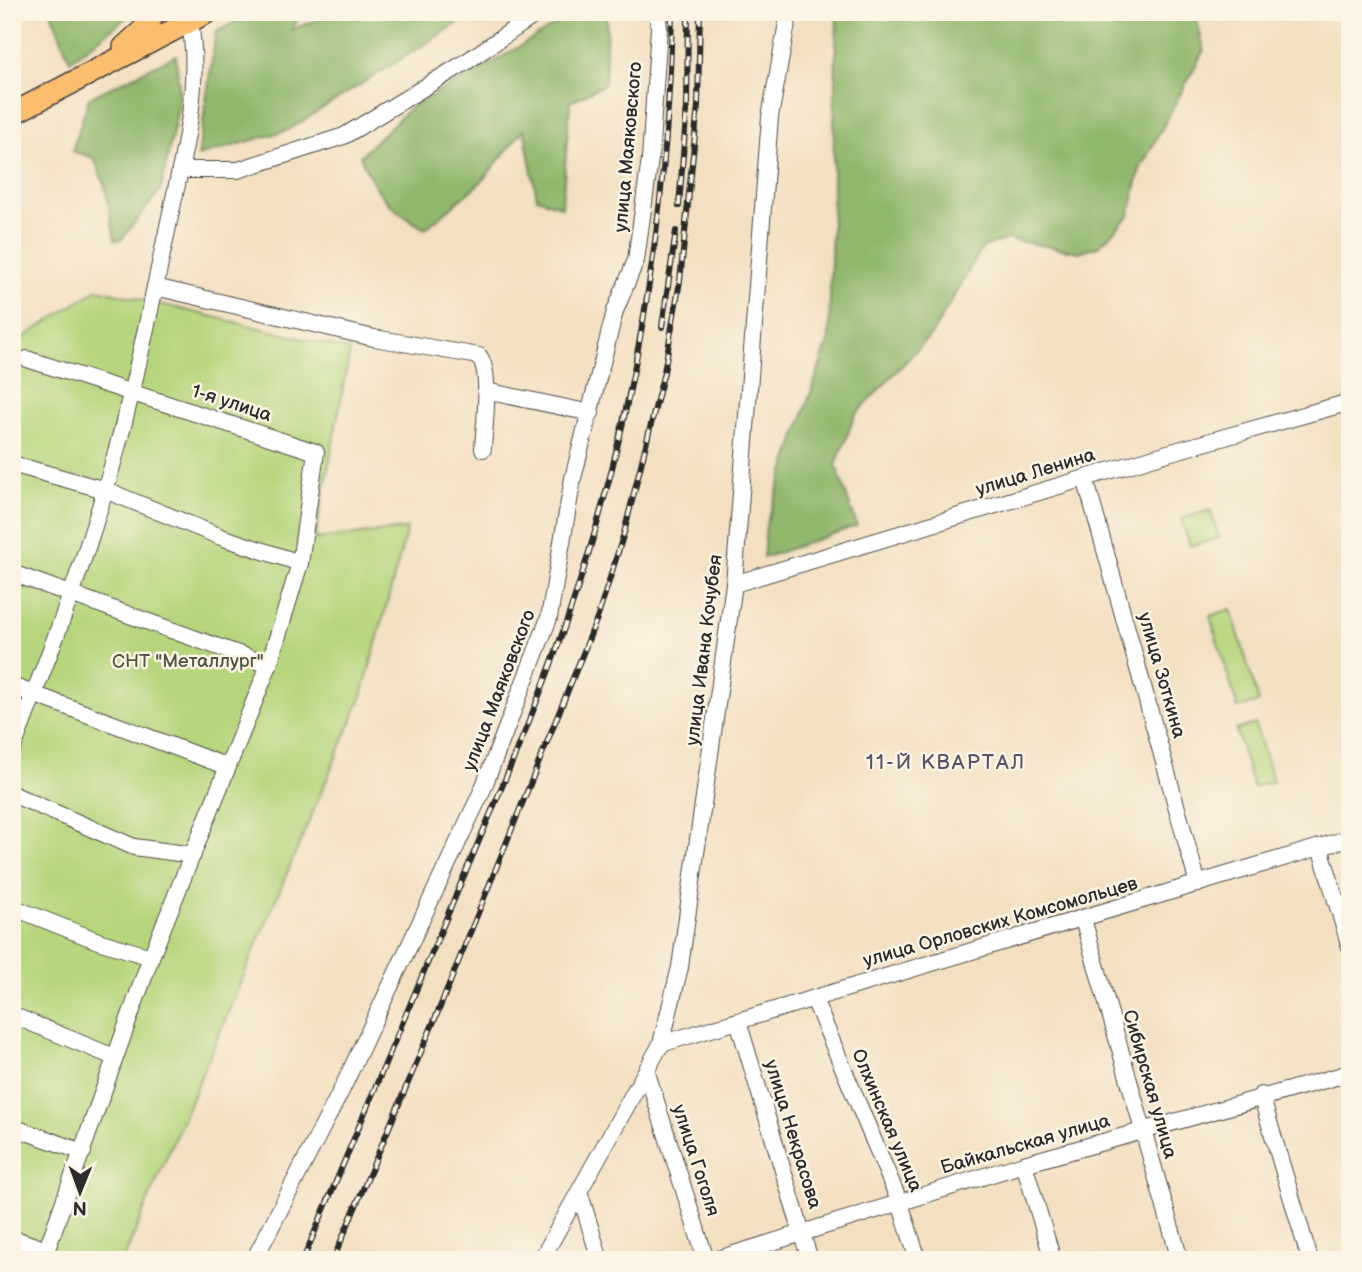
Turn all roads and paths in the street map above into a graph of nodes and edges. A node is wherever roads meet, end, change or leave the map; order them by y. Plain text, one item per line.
1 (155, 12) edge
2 (539, 12) edge
3 (657, 12) edge
4 (789, 12) edge
5 (195, 15) edge
6 (82, 78) junction
7 (12, 114) edge
8 (180, 170) junction
9 (155, 287) junction
10 (27, 359) dead end
11 (130, 391) junction
12 (486, 391) junction
13 (1350, 402) edge
14 (592, 412) junction
15 (483, 449) dead end
16 (12, 464) edge
17 (1085, 478) junction
18 (105, 490) junction
19 (300, 564) junction
20 (12, 573) edge
21 (734, 583) junction
22 (72, 596) junction
23 (269, 664) junction
24 (12, 686) edge
25 (34, 694) junction
26 (12, 750) edge
27 (228, 767) junction
28 (12, 794) edge
29 (1350, 838) edge
30 (1320, 847) junction
31 (193, 855) junction
32 (1198, 884) junction
33 (12, 907) edge
34 (1083, 919) junction
35 (1350, 947) edge
36 (151, 957) junction
37 (814, 999) junction
38 (12, 1015) edge
39 (738, 1021) junction
40 (661, 1044) junction
41 (114, 1057) junction
42 (647, 1073) junction
43 (1350, 1073) edge
44 (1261, 1095) junction
45 (12, 1127) edge
46 (1143, 1131) junction
47 (83, 1152) junction
48 (1024, 1164) junction
49 (580, 1194) junction
50 (900, 1203) junction
51 (802, 1233) junction
52 (12, 1238) edge
53 (45, 1255) edge
54 (254, 1260) edge
55 (541, 1260) edge
56 (600, 1260) edge
57 (706, 1260) edge
58 (715, 1260) edge
59 (810, 1260) edge
60 (918, 1260) edge
61 (1053, 1260) edge
62 (1180, 1260) edge
63 (1310, 1260) edge

1 - 6 main road
2 - 8 street
3 - 14 street, улица Маяковского
4 - 21 street, улица Ивана Кочубея
5 - 6 main road
5 - 8 street
6 - 7 main road
8 - 9 street
9 - 11 street
9 - 12 street
10 - 11 street, 1-я улица
11 - 18 street
11 - 19 street, 1-я улица
12 - 14 street
12 - 15 street
13 - 17 street, улица Ленина
14 - 54 street, улица Маяковского
16 - 18 street
17 - 21 street, улица Ленина
17 - 32 street, улица Зоткина
18 - 19 street
18 - 22 street
19 - 23 street
20 - 22 street
21 - 40 street, улица Ивана Кочубея
22 - 23 street
22 - 25 street
23 - 27 street
24 - 25 street
25 - 26 street
25 - 27 street
27 - 31 street
28 - 31 street
29 - 30 street, улица Орловских Комсомольцев
30 - 32 street, улица Орловских Комсомольцев
30 - 35 street
31 - 36 street
32 - 34 street, улица Орловских Комсомольцев
33 - 36 street
34 - 37 street, улица Орловских Комсомольцев
34 - 46 street, Сибирская улица
36 - 41 street
37 - 39 street, улица Орловских Комсомольцев
37 - 50 street, Олхинская улица
38 - 41 street
39 - 40 street, улица Орловских Комсомольцев
39 - 51 street, улица Некрасова
40 - 42 street, улица Ивана Кочубея
41 - 47 street
42 - 49 street, улица Ивана Кочубея
42 - 57 street, улица Гоголя
43 - 44 street, Байкальская улица
44 - 46 street, Байкальская улица
44 - 63 street
45 - 47 street
46 - 48 street, Байкальская улица
46 - 62 street, Сибирская улица
47 - 53 street
48 - 50 street, Байкальская улица
48 - 61 street
49 - 55 street, улица Ивана Кочубея
49 - 56 street
50 - 51 street, Байкальская улица
50 - 60 street, Олхинская улица
51 - 58 street, Байкальская улица
51 - 59 street, улица Некрасова
52 - 53 street

